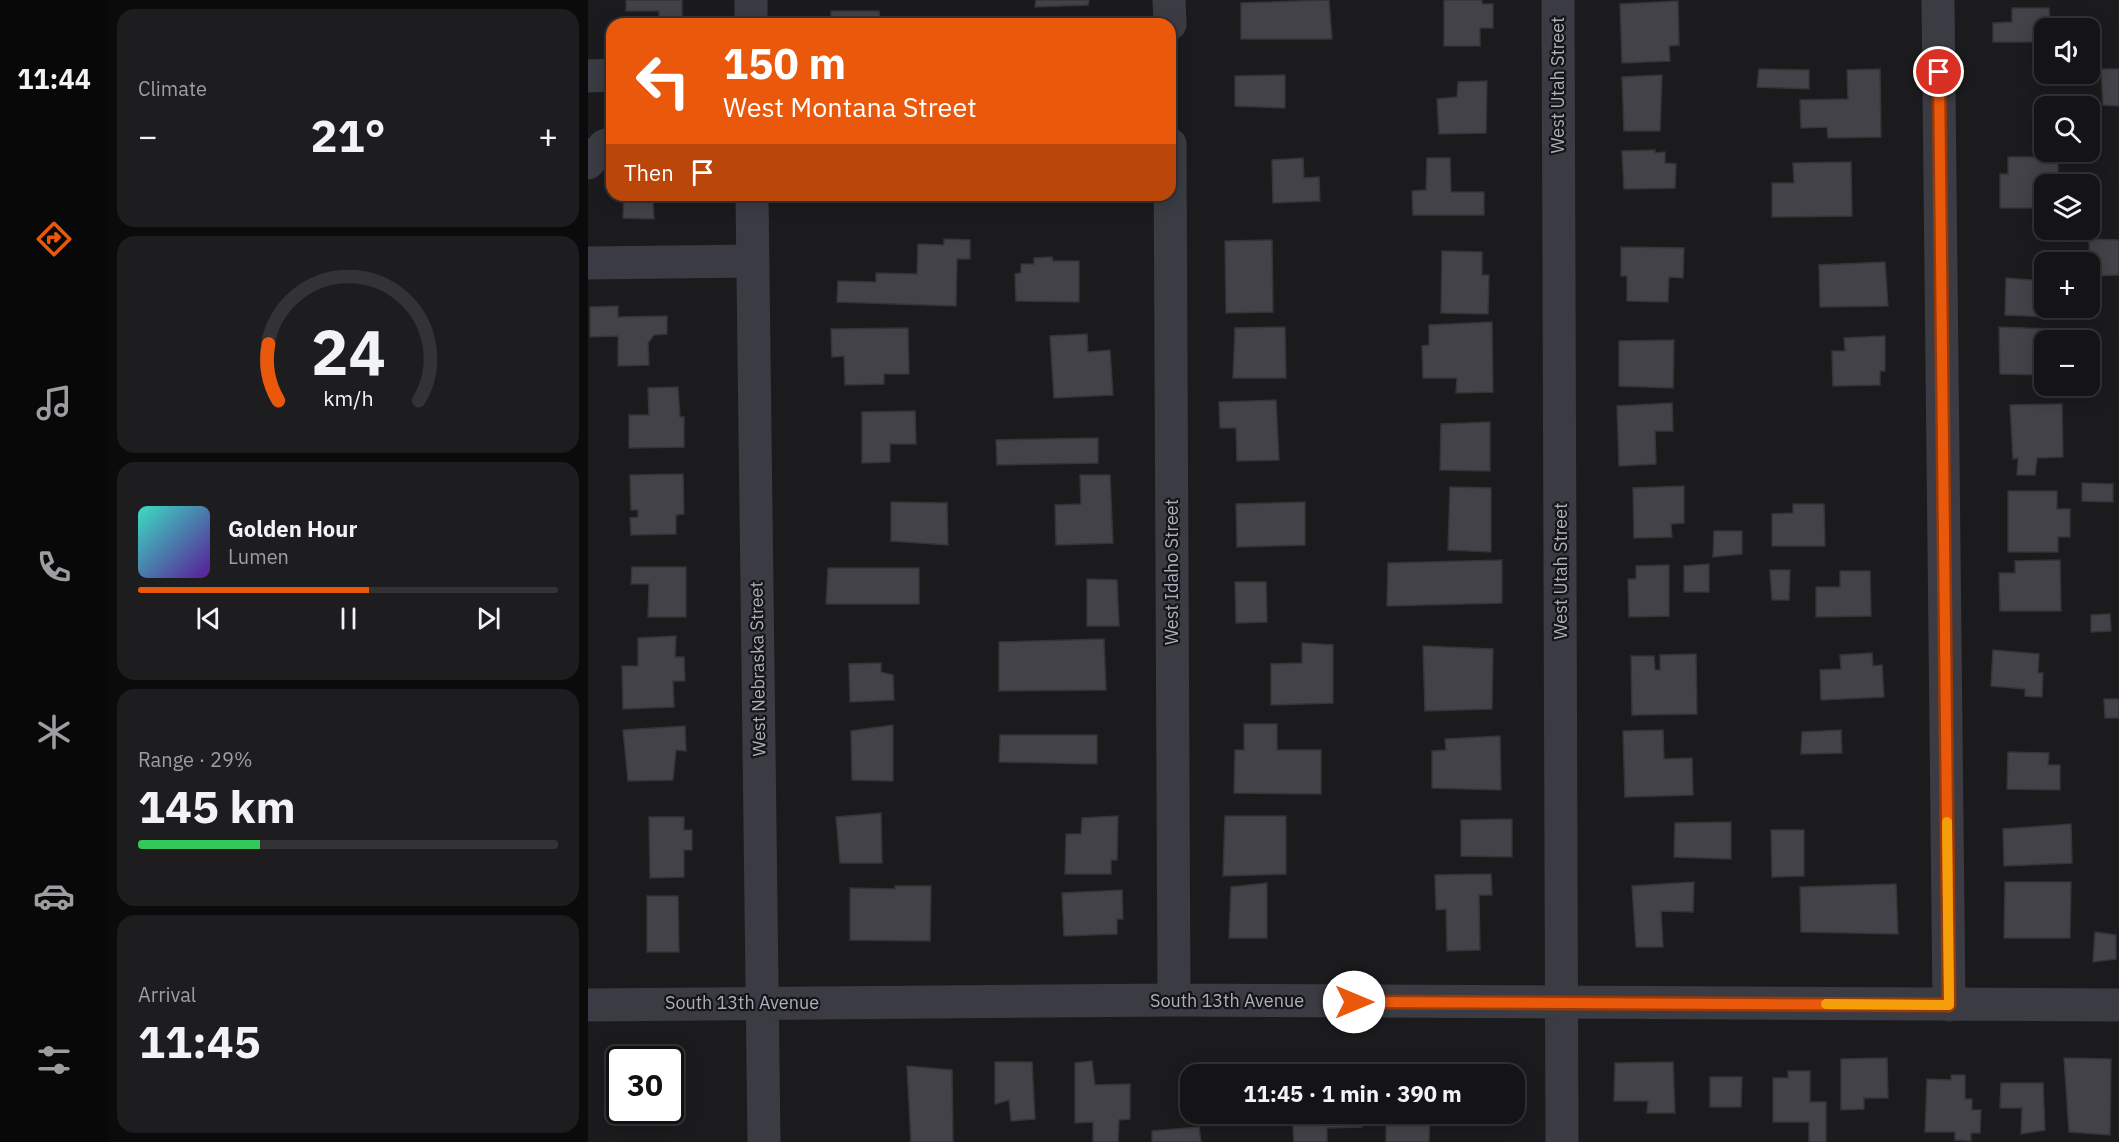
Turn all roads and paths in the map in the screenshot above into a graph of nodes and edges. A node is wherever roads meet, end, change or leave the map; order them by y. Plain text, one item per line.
1 (751, 0) edge
2 (1169, 0) edge
3 (1558, 0) edge
4 (1938, 0) edge
5 (751, 18) edge
6 (1170, 18) edge
7 (606, 75) edge
8 (588, 76) edge
9 (606, 145) edge
10 (588, 163) edge
11 (752, 201) edge
12 (1170, 201) edge
13 (753, 261) junction
14 (588, 263) edge
15 (1174, 1000) junction
16 (762, 1003) junction
17 (1563, 1004) junction
18 (588, 1005) edge
19 (1949, 1005) junction
20 (2119, 1005) edge
21 (764, 1142) edge
22 (1562, 1142) edge

1 - 5 street
2 - 6 street
3 - 17 street, West Utah Street
4 - 19 street
7 - 8 street
9 - 10 street
11 - 13 street, West Nebraska Street
12 - 15 street, West Idaho Street
13 - 14 street
13 - 16 street, West Nebraska Street
15 - 16 street, South 13th Avenue
15 - 17 street, South 13th Avenue
16 - 18 street, South 13th Avenue
16 - 21 street, West Nebraska Street
17 - 19 street, South 13th Avenue
17 - 22 street, West Utah Street
19 - 20 street, South 13th Avenue

